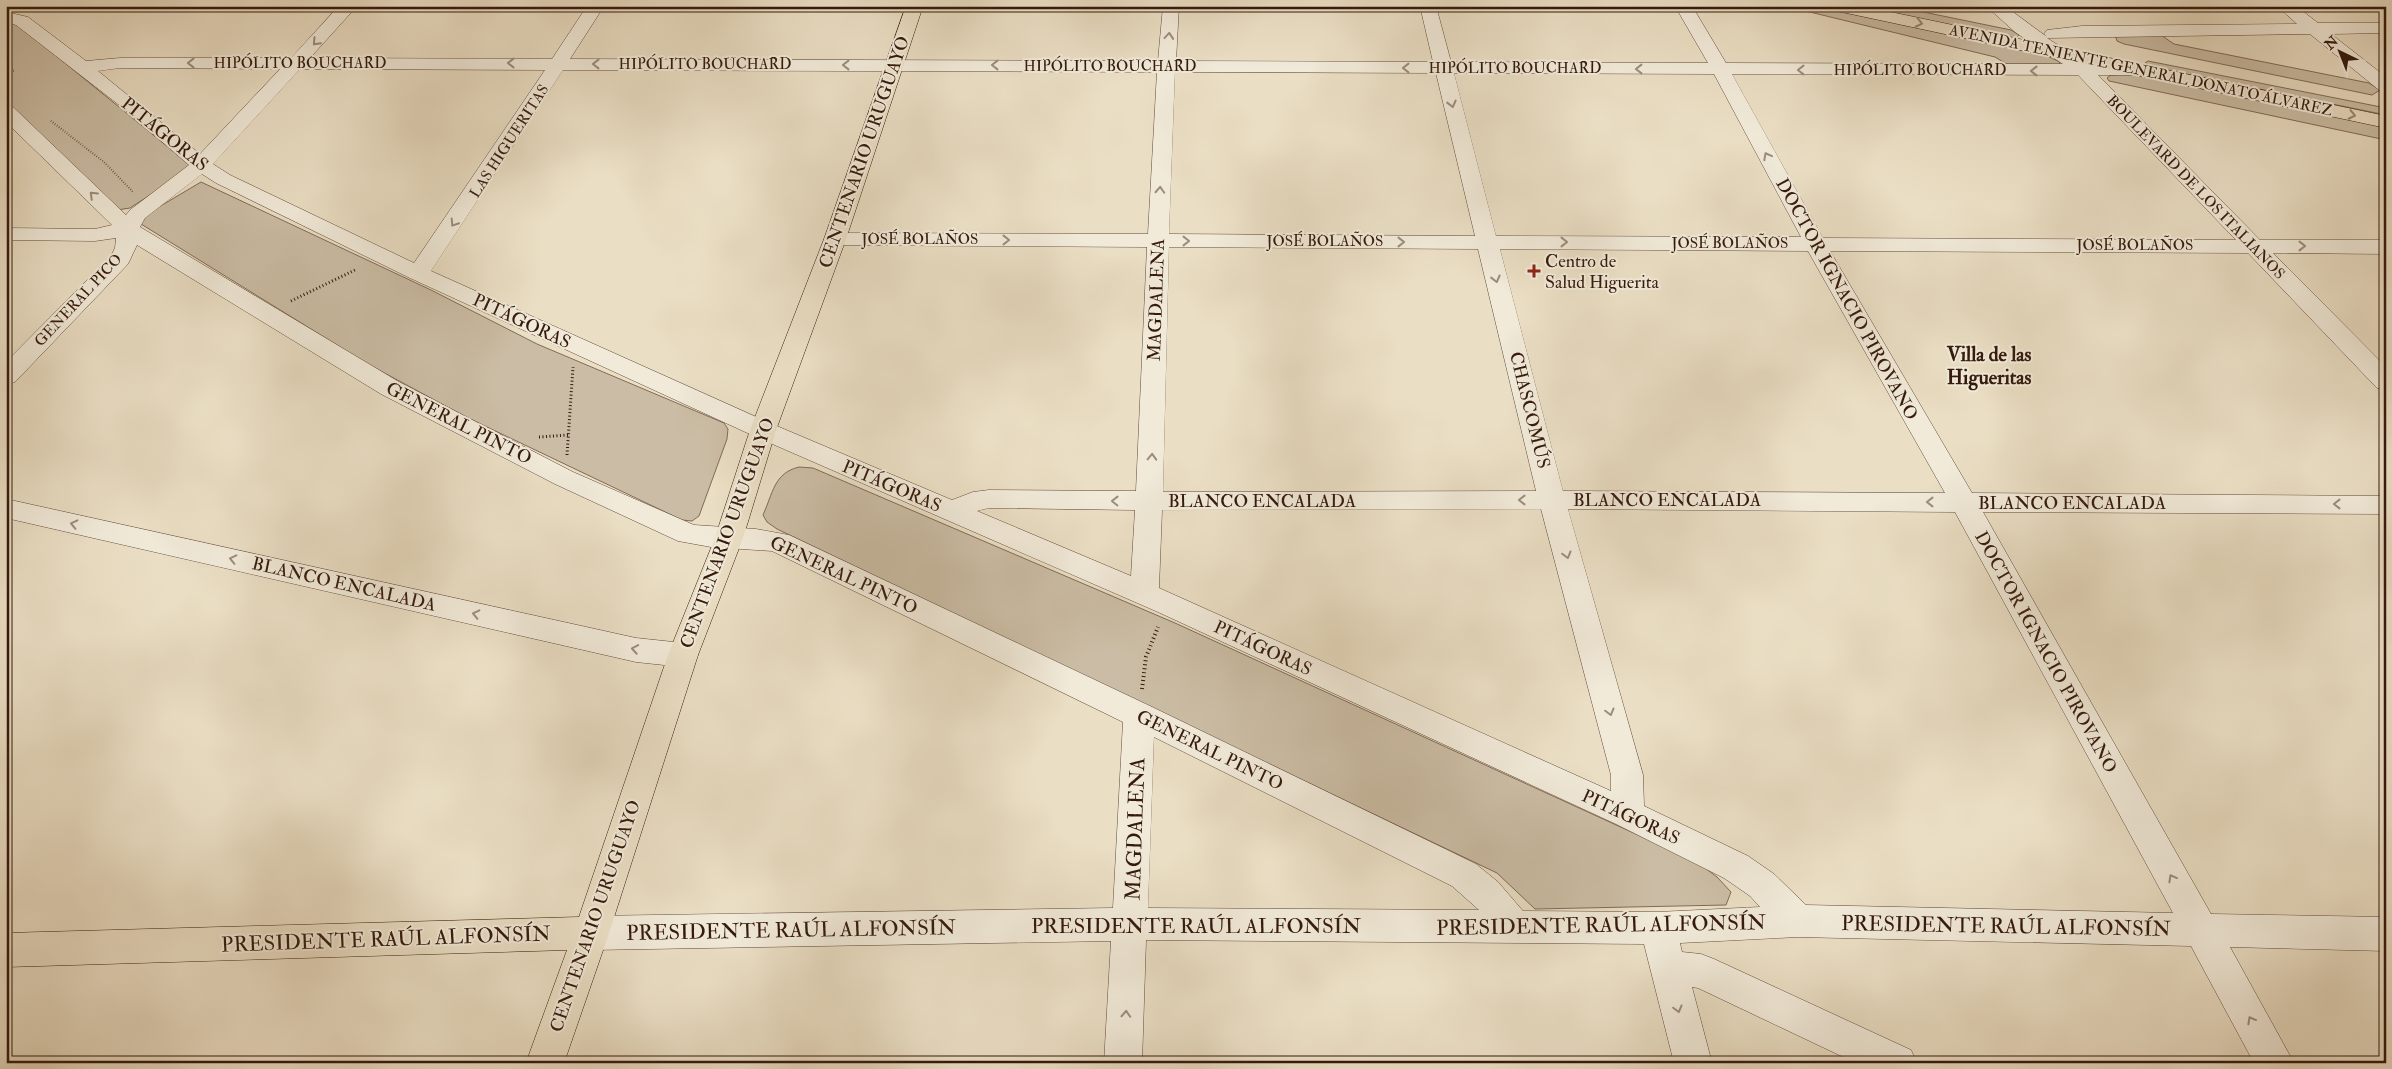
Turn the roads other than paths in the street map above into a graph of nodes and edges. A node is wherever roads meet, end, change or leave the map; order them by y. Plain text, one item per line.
1 (349, 6) edge
2 (596, 6) edge
3 (915, 6) edge
4 (1171, 6) edge
5 (1428, 6) edge
6 (1683, 6) edge
7 (1837, 6) edge
8 (1914, 6) edge
9 (1994, 6) edge
10 (2285, 6) edge
11 (6, 17) edge
12 (2021, 28) junction
13 (2313, 28) junction
14 (2386, 28) edge
15 (2055, 43) junction
16 (2132, 50) dead end
17 (296, 63) junction
18 (560, 63) junction
19 (895, 65) junction
20 (1166, 66) junction
21 (82, 67) junction
22 (1443, 68) junction
23 (1720, 69) junction
24 (2083, 70) junction
25 (2139, 70) junction
26 (2386, 86) edge
27 (6, 112) edge
28 (2386, 122) edge
29 (201, 165) junction
30 (128, 229) junction
31 (6, 234) edge
32 (835, 239) junction
33 (1158, 241) junction
34 (1487, 242) junction
35 (1814, 243) junction
36 (2254, 246) junction
37 (2386, 247) edge
38 (418, 273) junction
39 (6, 377) edge
40 (2386, 382) edge
41 (763, 430) junction
42 (1552, 500) junction
43 (1150, 501) junction
44 (1964, 503) junction
45 (2386, 504) edge
46 (6, 508) edge
47 (952, 512) junction
48 (729, 538) junction
49 (1156, 599) junction
50 (684, 655) junction
51 (1140, 715) junction
52 (1628, 814) junction
53 (1798, 921) junction
54 (1131, 924) junction
55 (1515, 928) junction
56 (1658, 928) junction
57 (2201, 931) junction
58 (591, 933) junction
59 (2386, 934) edge
60 (6, 950) edge
61 (1667, 968) junction
62 (545, 1063) edge
63 (1123, 1063) edge
64 (1693, 1063) edge
65 (1898, 1063) edge
66 (2275, 1063) edge

1 -> 17 street, GENERAL PICO
2 - 18 street, LAS HIGUERITAS
3 - 19 main road, CENTENARIO URUGUAYO
20 -> 4 street, MAGDALENA
5 - 22 street, CHASCOMÚS
6 - 23 street, DOCTOR IGNACIO PIROVANO
7 -> 15 main road, AVENIDA TENIENTE GENERAL DONATO ÁLVAREZ
8 - 12 main road, AVENIDA TENIENTE GENERAL DONATO ÁLVAREZ
9 - 12 street
10 - 13 street
11 - 21 street, PITÁGORAS
12 - 15 main road, AVENIDA TENIENTE GENERAL DONATO ÁLVAREZ
13 - 14 street
13 - 15 street
13 - 26 street
15 - 16 main road, AVENIDA TENIENTE GENERAL DONATO ÁLVAREZ
15 - 24 street, BOULEVARD DE LOS ITALIANOS
15 - 25 main road, AVENIDA TENIENTE GENERAL DONATO ÁLVAREZ
18 -> 17 street, HIPÓLITO BOUCHARD
17 -> 21 street, HIPÓLITO BOUCHARD
17 - 29 street, GENERAL PICO
19 -> 18 street, HIPÓLITO BOUCHARD
18 -> 38 street, LAS HIGUERITAS
20 -> 19 street, HIPÓLITO BOUCHARD
19 - 32 main road, CENTENARIO URUGUAYO
22 -> 20 street, HIPÓLITO BOUCHARD
33 -> 20 street, MAGDALENA
21 - 29 street, PITÁGORAS
23 -> 22 street, HIPÓLITO BOUCHARD
22 -> 34 street, CHASCOMÚS
24 -> 23 street, HIPÓLITO BOUCHARD
35 -> 23 street, DOCTOR IGNACIO PIROVANO
24 - 25 street, HIPÓLITO BOUCHARD
24 - 36 street, BOULEVARD DE LOS ITALIANOS
25 -> 28 main road, AVENIDA TENIENTE GENERAL DONATO ÁLVAREZ
30 -> 27 street, GENERAL PINTO
29 - 30 street, GENERAL PICO
29 - 38 street, PITÁGORAS
30 - 31 street
30 - 39 street, GENERAL PICO
30 - 48 street, GENERAL PINTO
32 -> 33 street, JOSÉ BOLAÑOS
32 - 41 main road, CENTENARIO URUGUAYO
33 -> 34 street, JOSÉ BOLAÑOS
43 -> 33 street, MAGDALENA
34 -> 35 street, JOSÉ BOLAÑOS
34 -> 42 street, CHASCOMÚS
35 - 36 street, JOSÉ BOLAÑOS
35 - 44 street, DOCTOR IGNACIO PIROVANO
36 -> 37 street, JOSÉ BOLAÑOS
36 - 40 street, BOULEVARD DE LOS ITALIANOS
38 - 41 street, PITÁGORAS
41 - 47 street, PITÁGORAS
41 - 48 main road, CENTENARIO URUGUAYO
42 -> 43 street, BLANCO ENCALADA
44 -> 42 street, BLANCO ENCALADA
42 -> 52 street, CHASCOMÚS
43 -> 47 street, BLANCO ENCALADA
43 - 49 street, MAGDALENA
45 -> 44 street, BLANCO ENCALADA
57 -> 44 street, DOCTOR IGNACIO PIROVANO
50 -> 46 street, BLANCO ENCALADA
47 - 49 street, PITÁGORAS
48 - 50 main road, CENTENARIO URUGUAYO
48 - 51 street, GENERAL PINTO
49 - 52 street, PITÁGORAS
50 - 58 main road, CENTENARIO URUGUAYO
51 - 54 street, MAGDALENA
51 - 55 street, GENERAL PINTO
52 - 53 street, PITÁGORAS
53 - 56 street, PRESIDENTE RAÚL ALFONSÍN
53 - 57 street, PRESIDENTE RAÚL ALFONSÍN
54 - 55 street, PRESIDENTE RAÚL ALFONSÍN
54 - 58 street, PRESIDENTE RAÚL ALFONSÍN
63 -> 54 street, MAGDALENA
55 - 56 street, PRESIDENTE RAÚL ALFONSÍN
56 - 61 street
57 - 59 street, PRESIDENTE RAÚL ALFONSÍN
66 -> 57 street, DOCTOR IGNACIO PIROVANO
58 - 60 main road, PRESIDENTE RAÚL ALFONSÍN
58 - 62 main road, CENTENARIO URUGUAYO
61 -> 64 street
61 - 65 street

